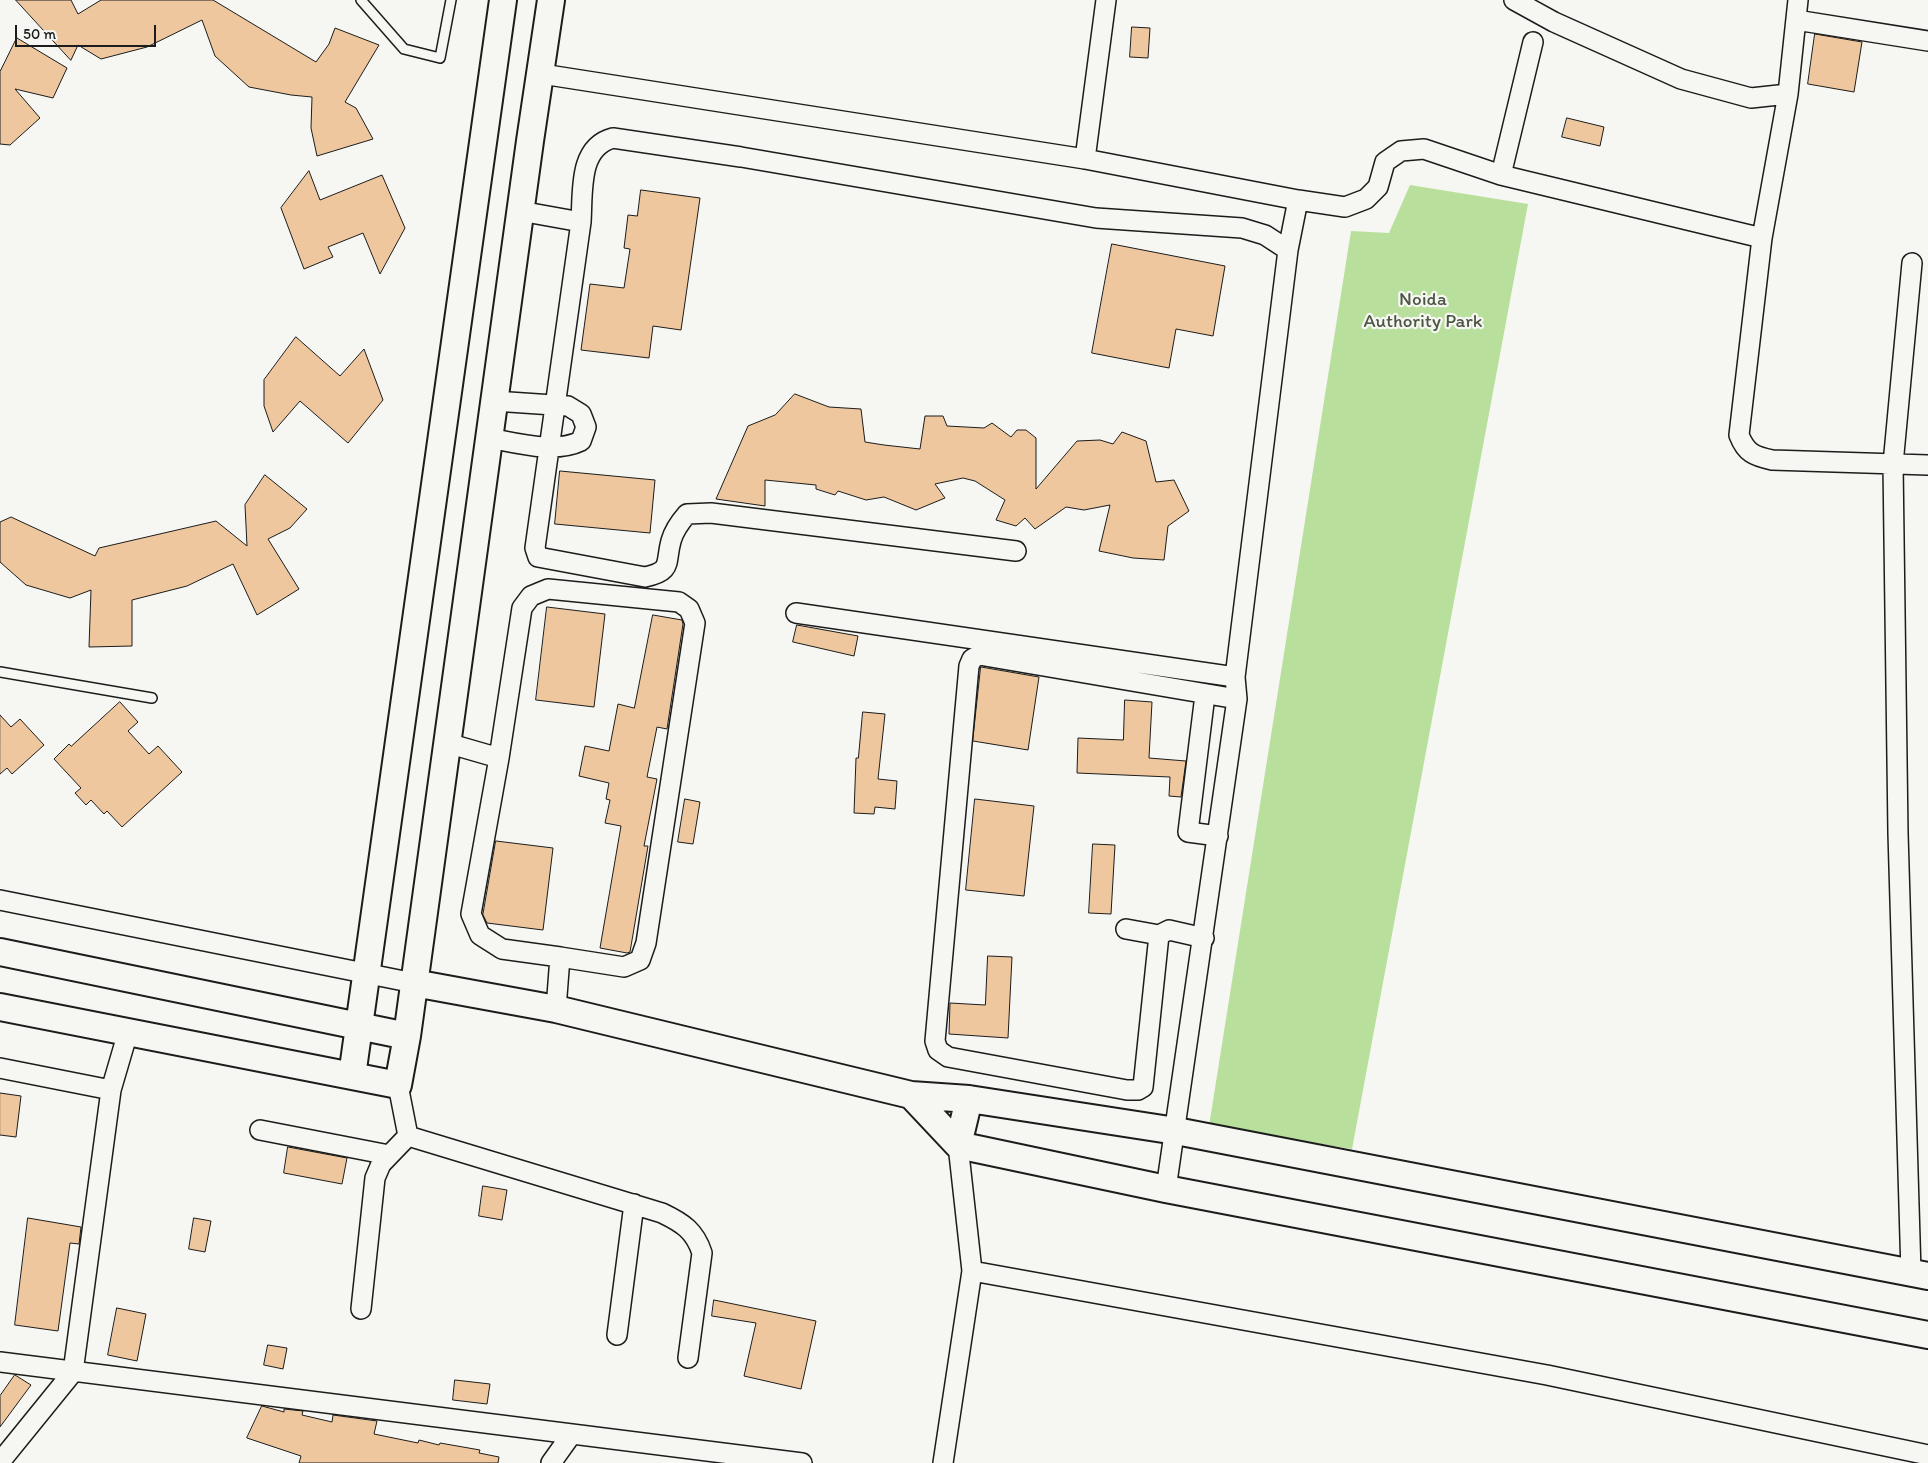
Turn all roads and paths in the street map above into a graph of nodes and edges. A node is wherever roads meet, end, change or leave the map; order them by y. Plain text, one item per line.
1 (361, 0) edge
2 (451, 0) edge
3 (503, 0) edge
4 (552, 0) edge
5 (1106, 0) edge
6 (1514, 0) edge
7 (1798, 0) edge
8 (1796, 20) junction
9 (1928, 40) edge
10 (1533, 42) dead end
11 (542, 74) junction
12 (1788, 94) junction
13 (1085, 159) junction
14 (1501, 175) junction
15 (1298, 200) junction
16 (520, 211) junction
17 (581, 222) junction
18 (1762, 238) junction
19 (1288, 250) junction
20 (1912, 263) dead end
21 (494, 401) junction
22 (555, 404) junction
23 (489, 438) junction
24 (550, 446) junction
25 (1894, 464) junction
26 (1928, 465) edge
27 (1016, 551) dead end
28 (796, 613) dead end
29 (0, 672) edge
30 (1235, 677) junction
31 (1205, 695) junction
32 (152, 698) dead end
33 (1237, 699) junction
34 (447, 743) junction
35 (499, 758) junction
36 (1218, 836) junction
37 (0, 900) edge
38 (1126, 929) dead end
39 (1159, 935) junction
40 (1204, 938) junction
41 (0, 952) edge
42 (560, 957) junction
43 (368, 974) junction
44 (414, 984) junction
45 (0, 1006) edge
46 (556, 1008) junction
47 (360, 1025) junction
48 (128, 1032) junction
49 (407, 1036) junction
50 (0, 1068) edge
51 (352, 1076) junction
52 (398, 1085) junction
53 (111, 1090) junction
54 (911, 1095) junction
55 (968, 1099) junction
56 (260, 1130) dead end
57 (1176, 1131) junction
58 (408, 1136) junction
59 (958, 1145) junction
60 (389, 1155) junction
61 (1166, 1189) junction
62 (634, 1204) junction
63 (972, 1271) junction
64 (1919, 1274) edge
65 (361, 1309) dead end
66 (1928, 1335) edge
67 (617, 1336) dead end
68 (688, 1358) dead end
69 (0, 1362) edge
70 (73, 1372) junction
71 (571, 1435) junction
72 (1919, 1456) edge
73 (10, 1459) edge
74 (746, 1460) edge
75 (552, 1463) edge
76 (802, 1463) edge
77 (943, 1463) edge

1 - 2 lane
3 - 43 street
4 - 11 street
5 - 13 street
6 - 12 street
7 - 8 street
8 - 9 street
8 - 12 street
10 - 14 street
11 - 13 street
11 - 16 street
12 - 18 street
13 - 15 street
14 - 15 street
14 - 18 street
15 - 19 street
16 - 17 street
16 - 21 street
17 - 19 street
17 - 22 street
18 - 25 street
19 - 30 street
20 - 25 street
21 - 22 street
21 - 23 street
22 - 24 street
22 - 24 street
23 - 24 street
23 - 34 street
24 - 27 street
25 - 26 street
25 - 64 street
28 - 30 street
29 - 32 lane
30 - 33 street
31 - 33 street
31 - 36 street
31 - 39 street
33 - 36 street
34 - 35 street
34 - 44 street
35 - 42 street
35 - 42 street
36 - 40 street
37 - 43 street
38 - 39 street
39 - 40 street
40 - 57 street
41 - 47 street
42 - 46 street
43 - 44 street
43 - 47 street
44 - 46 street
44 - 49 street
45 - 48 street
46 - 54 street
47 - 49 street
47 - 51 street
48 - 51 street
48 - 53 street
49 - 52 street
50 - 53 street
51 - 52 street
52 - 58 street
53 - 70 street
54 - 55 street
54 - 59 street
55 - 57 street
55 - 59 street
56 - 60 street
57 - 61 street
57 - 64 street
58 - 60 street
58 - 62 street
59 - 61 street
59 - 63 street
60 - 65 street
61 - 66 street
62 - 67 street
62 - 68 street
63 - 72 street
63 - 77 street
69 - 70 street
70 - 71 street
70 - 73 street
71 - 74 street
71 - 75 street
74 - 76 street

